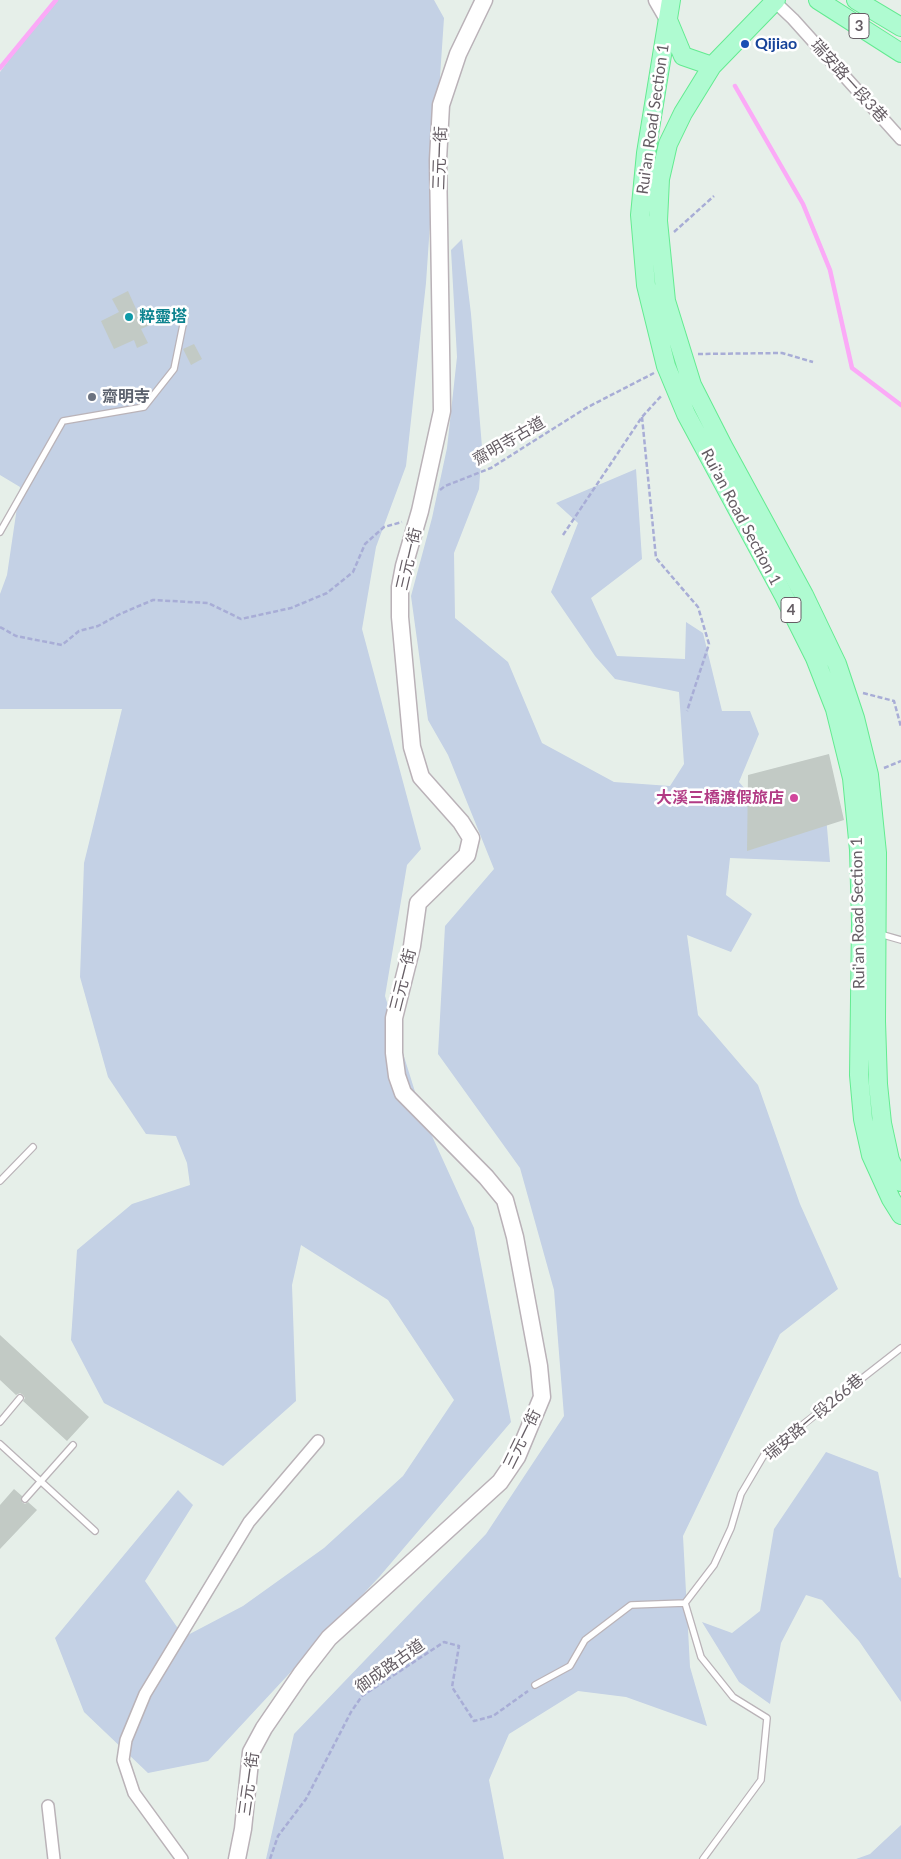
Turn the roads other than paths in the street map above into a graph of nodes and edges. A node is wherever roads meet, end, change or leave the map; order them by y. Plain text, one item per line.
1 (484, 0) edge
2 (657, 0) edge
3 (671, 0) edge
4 (818, 0) edge
5 (856, 0) edge
6 (775, 1) edge
7 (668, 19) junction
8 (901, 27) edge
9 (901, 53) edge
10 (712, 66) junction
11 (901, 139) edge
12 (185, 315) dead end
13 (0, 532) edge
14 (869, 934) junction
15 (901, 940) edge
16 (33, 1147) dead end
17 (0, 1181) edge
18 (901, 1182) edge
19 (901, 1215) edge
20 (901, 1348) edge
21 (20, 1398) dead end
22 (0, 1422) edge
23 (318, 1441) dead end
24 (0, 1444) edge
25 (73, 1444) dead end
26 (40, 1482) junction
27 (25, 1499) dead end
28 (95, 1531) dead end
29 (685, 1603) junction
30 (535, 1685) road end
31 (48, 1806) dead end
32 (54, 1859) edge
33 (182, 1859) edge
34 (237, 1859) edge
35 (703, 1859) edge

1 - 34 street, 三元一街
2 - 7 street
3 - 7 main road, 4
4 - 9 main road, 3
5 - 8 main road, 3
6 - 10 main road, 4
6 - 11 street, 瑞安路一段3巷
7 - 10 main road
7 - 14 main road, Rui'an Road Section 1 / 4
10 - 14 main road, Rui'an Road Section 1 / 4
12 - 13 lane
14 - 15 lane
14 - 18 main road, Rui'an Road Section 1 / 4
14 - 19 main road, Rui'an Road Section 1 / 4
16 - 17 lane
20 - 29 lane, 瑞安路一段266巷
21 - 22 lane
23 - 33 street
24 - 26 lane
25 - 26 lane
26 - 27 lane
26 - 28 lane
29 - 30 lane
29 - 35 lane
31 - 32 street

